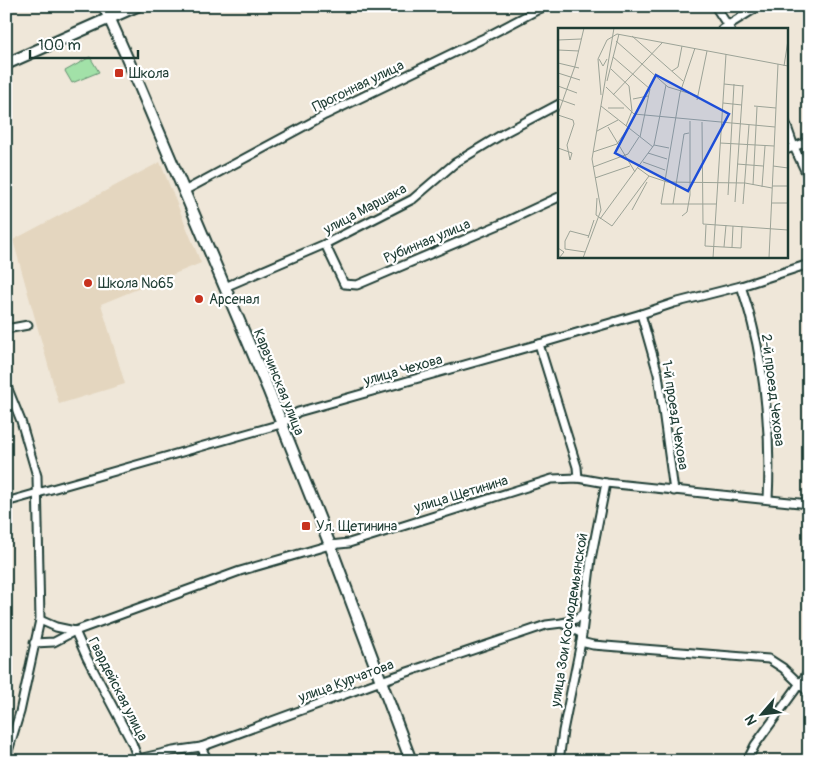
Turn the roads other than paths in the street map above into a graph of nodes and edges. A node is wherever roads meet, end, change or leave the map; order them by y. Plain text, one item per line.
1 (104, 6) edge
2 (137, 6) edge
3 (545, 6) edge
4 (716, 6) edge
5 (759, 6) edge
6 (110, 18) junction
7 (726, 28) edge
8 (6, 64) edge
9 (558, 105) edge
10 (788, 130) edge
11 (809, 141) edge
12 (794, 148) junction
13 (788, 150) edge
14 (809, 179) edge
15 (184, 191) junction
16 (558, 197) edge
17 (325, 244) junction
18 (809, 264) edge
19 (741, 286) junction
20 (225, 287) junction
21 (641, 314) junction
22 (28, 324) dead end
23 (6, 329) edge
24 (539, 344) junction
25 (6, 384) edge
26 (281, 424) junction
27 (578, 478) junction
28 (606, 483) junction
29 (674, 491) junction
30 (36, 494) junction
31 (768, 499) junction
32 (6, 502) edge
33 (809, 504) edge
34 (330, 545) junction
35 (585, 613) junction
36 (40, 620) junction
37 (562, 623) junction
38 (75, 631) junction
39 (581, 638) junction
40 (34, 643) junction
41 (809, 671) edge
42 (381, 681) junction
43 (799, 684) junction
44 (809, 693) edge
45 (201, 747) junction
46 (6, 758) edge
47 (137, 760) edge
48 (208, 761) edge
49 (411, 761) edge
50 (559, 761) edge
51 (747, 761) edge

1 - 6 street, Карачинская улица
2 - 6 street
3 - 15 street, Прогонная улица
4 - 7 street
5 - 7 street
6 - 8 street
6 - 15 street, Карачинская улица
9 - 17 street, улица Маршака
10 - 12 street
11 - 12 street
12 - 13 street
12 - 14 street
15 - 20 street, Карачинская улица
16 - 17 street, Рубинная улица
17 - 20 street, улица Маршака
18 - 19 street, улица Чехова
19 - 21 street, улица Чехова
19 - 31 street, 2-й проезд Чехова
20 - 26 street, Карачинская улица
21 - 24 street, улица Чехова
21 - 29 street, 1-й проезд Чехова
22 - 23 street
24 - 26 street, улица Чехова
24 - 27 street
25 - 30 street
26 - 30 street, улица Чехова
26 - 34 street, Карачинская улица
27 - 28 street, улица Щетинина
27 - 34 street, улица Щетинина
28 - 29 street, улица Щетинина
28 - 35 street, улица Зои Космодемьянской
29 - 31 street, улица Щетинина
30 - 32 street, улица Чехова
30 - 36 street
31 - 33 street, улица Щетинина
34 - 38 street, улица Щетинина
34 - 42 street, Карачинская улица
35 - 37 street, улица Курчатова
35 - 39 street, улица Зои Космодемьянской
36 - 38 street
36 - 40 street
37 - 39 street
37 - 42 street, улица Курчатова
38 - 40 street, улица Щетинина
38 - 47 street, Гвардейская улица
39 - 43 street
39 - 50 street, улица Зои Космодемьянской
40 - 46 street
41 - 43 street
42 - 45 street, улица Курчатова
42 - 49 street, Карачинская улица
43 - 44 street
43 - 51 street
45 - 47 street, улица Курчатова
45 - 48 street

